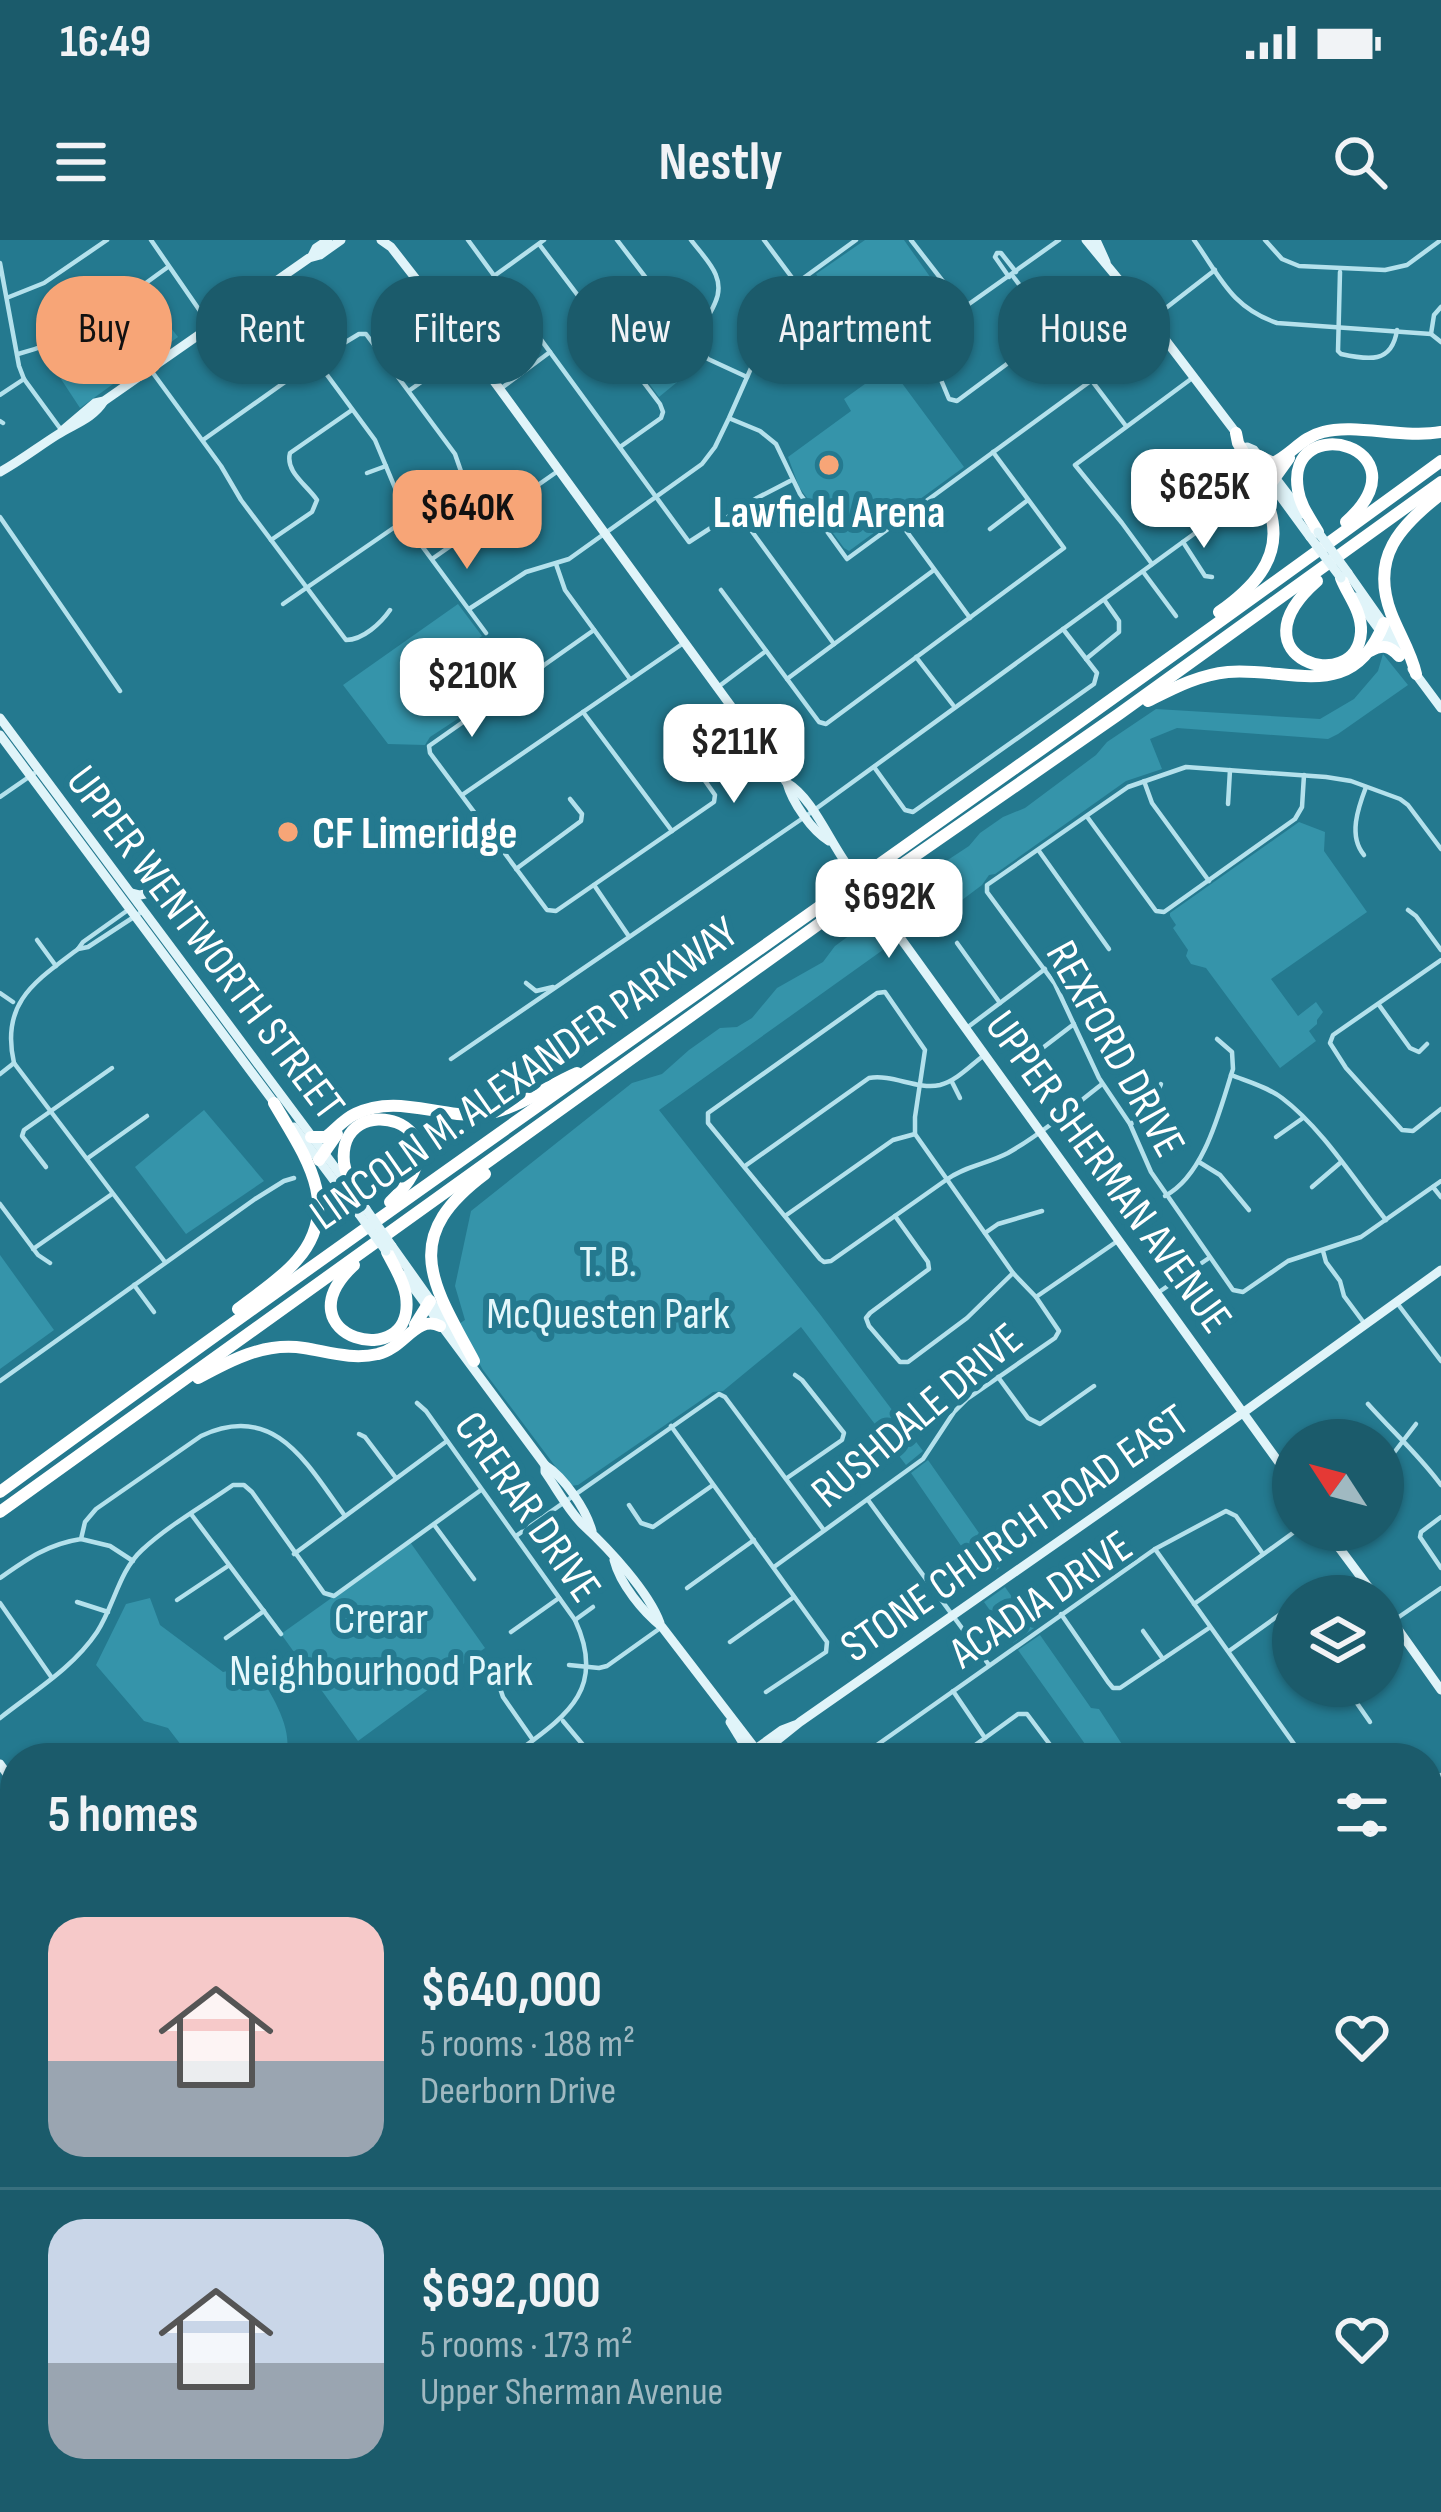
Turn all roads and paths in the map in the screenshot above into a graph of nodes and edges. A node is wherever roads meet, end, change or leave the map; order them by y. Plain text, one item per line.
1 (107, 240) edge
2 (151, 240) edge
3 (328, 240) edge
4 (341, 240) edge
5 (468, 240) edge
6 (617, 240) edge
7 (691, 240) edge
8 (764, 240) edge
9 (856, 240) edge
10 (911, 240) edge
11 (1059, 240) edge
12 (1086, 240) edge
13 (1096, 240) edge
14 (1194, 240) edge
15 (1265, 240) edge
16 (1441, 240) edge
17 (387, 242) edge
18 (542, 242) edge
19 (842, 246) edge
20 (312, 256) junction
21 (1106, 262) junction
22 (0, 263) edge
23 (168, 267) junction
24 (1215, 270) junction
25 (1341, 270) junction
26 (1012, 274) joint
27 (283, 276) edge
28 (414, 276) edge
29 (494, 276) joint
30 (645, 276) edge
31 (790, 276) edge
32 (806, 276) edge
33 (1117, 276) edge
34 (6, 298) junction
35 (713, 305) edge
36 (1170, 305) edge
37 (196, 307) edge
38 (1441, 307) edge
39 (1338, 327) junction
40 (1397, 330) junction
41 (1431, 334) junction
42 (347, 341) edge
43 (543, 342) edge
44 (1441, 342) edge
45 (1170, 345) edge
46 (550, 352) junction
47 (16, 354) junction
48 (998, 371) edge
49 (1194, 376) junction
50 (24, 379) junction
51 (128, 384) edge
52 (161, 384) edge
53 (282, 384) edge
54 (333, 384) edge
55 (418, 384) edge
56 (495, 384) edge
57 (744, 384) edge
58 (943, 384) edge
59 (1086, 384) edge
60 (1095, 384) edge
61 (499, 389) junction
62 (410, 390) junction
63 (0, 395) edge
64 (352, 410) junction
65 (729, 418) junction
66 (1126, 426) junction
67 (62, 431) junction
68 (1441, 432) edge
69 (1236, 433) junction
70 (1305, 439) junction
71 (203, 440) junction
72 (620, 447) junction
73 (1252, 451) junction
74 (993, 452) junction
75 (1441, 461) edge
76 (386, 466) junction
77 (558, 471) junction
78 (367, 473) dead end
79 (0, 477) edge
80 (791, 480) junction
81 (1273, 480) junction
82 (1441, 482) edge
83 (1441, 494) edge
84 (657, 497) junction
85 (1028, 500) junction
86 (1248, 503) dead end
87 (737, 512) junction
88 (0, 517) edge
89 (407, 518) junction
90 (492, 518) junction
91 (899, 520) junction
92 (991, 529) dead end
93 (604, 534) junction
94 (1314, 535) junction
95 (271, 539) junction
96 (1183, 542) junction
97 (1350, 549) junction
98 (432, 560) junction
99 (556, 564) junction
100 (1152, 564) junction
101 (934, 570) junction
102 (1142, 571) junction
103 (1288, 572) junction
104 (1345, 575) junction
105 (1212, 577) dead end
106 (307, 588) junction
107 (722, 590) dead end
108 (1103, 599) junction
109 (283, 604) dead end
110 (469, 609) junction
111 (390, 610) dead end
112 (1176, 616) dead end
113 (970, 618) junction
114 (1382, 627) junction
115 (1063, 628) junction
116 (594, 630) junction
117 (486, 633) dead end
118 (685, 642) junction
119 (526, 643) dead end
120 (834, 644) junction
121 (766, 651) junction
122 (1369, 651) junction
123 (916, 657) junction
124 (1403, 658) junction
125 (1086, 659) junction
126 (543, 666) junction
127 (1416, 674) junction
128 (472, 679) dead end
129 (630, 679) junction
130 (787, 679) junction
131 (717, 687) junction
132 (120, 691) dead end
133 (489, 704) junction
134 (1101, 706) junction
135 (954, 707) junction
136 (1441, 708) edge
137 (583, 712) junction
138 (1119, 714) junction
139 (0, 718) edge
140 (0, 735) edge
141 (689, 758) dead end
142 (874, 767) junction
143 (1230, 770) junction
144 (35, 773) junction
145 (1304, 775) junction
146 (1144, 781) junction
147 (1366, 787) junction
148 (461, 795) junction
149 (0, 796) edge
150 (570, 799) dead end
151 (1228, 804) dead end
152 (809, 813) junction
153 (1087, 816) junction
154 (672, 831) junction
155 (1038, 850) junction
156 (1441, 850) edge
157 (1364, 855) dead end
158 (516, 869) junction
159 (1210, 881) junction
160 (594, 885) junction
161 (128, 890) junction
162 (155, 892) dead end
163 (136, 910) junction
164 (1408, 910) dead end
165 (630, 937) junction
166 (37, 940) dead end
167 (957, 944) dead end
168 (1108, 949) dead end
169 (1441, 950) edge
170 (1441, 960) edge
171 (56, 966) junction
172 (172, 967) junction
173 (1045, 969) junction
174 (564, 982) junction
175 (526, 983) dead end
176 (206, 992) junction
177 (0, 993) edge
178 (14, 1002) junction
179 (1000, 1003) junction
180 (1378, 1005) junction
181 (1073, 1024) junction
182 (233, 1028) junction
183 (966, 1028) junction
184 (1217, 1039) dead end
185 (1427, 1044) dead end
186 (233, 1049) junction
187 (1036, 1053) dead end
188 (984, 1054) junction
189 (451, 1059) dead end
190 (632, 1059) junction
191 (14, 1063) junction
192 (112, 1068) dead end
193 (590, 1070) junction
194 (0, 1074) edge
195 (1232, 1075) junction
196 (951, 1080) junction
197 (921, 1084) junction
198 (1102, 1084) junction
199 (1161, 1084) dead end
200 (960, 1098) dead end
201 (278, 1099) junction
202 (1441, 1109) edge
203 (365, 1110) junction
204 (50, 1112) junction
205 (147, 1116) dead end
206 (1304, 1118) junction
207 (1130, 1124) junction
208 (1040, 1130) junction
209 (915, 1134) junction
210 (311, 1136) junction
211 (1276, 1137) dead end
212 (321, 1156) junction
213 (86, 1159) junction
214 (1199, 1162) junction
215 (1340, 1163) junction
216 (745, 1166) junction
217 (46, 1167) dead end
218 (294, 1178) dead end
219 (946, 1180) junction
220 (1441, 1181) edge
221 (1312, 1186) dead end
222 (1433, 1186) junction
223 (113, 1193) junction
224 (1166, 1196) junction
225 (1441, 1197) edge
226 (0, 1204) edge
227 (361, 1207) junction
228 (1249, 1210) dead end
229 (1042, 1211) dead end
230 (785, 1216) junction
231 (895, 1216) junction
232 (1385, 1220) junction
233 (399, 1224) junction
234 (359, 1232) junction
235 (985, 1233) junction
236 (1119, 1240) junction
237 (33, 1250) junction
238 (388, 1250) junction
239 (1323, 1251) junction
240 (1209, 1258) junction
241 (165, 1262) junction
242 (50, 1263) dead end
243 (1441, 1270) edge
244 (1013, 1274) junction
245 (134, 1285) junction
246 (1158, 1293) junction
247 (1036, 1297) junction
248 (1396, 1302) junction
249 (429, 1305) junction
250 (154, 1312) dead end
251 (1366, 1324) junction
252 (440, 1326) junction
253 (370, 1356) junction
254 (474, 1361) junction
255 (1441, 1361) edge
256 (795, 1375) dead end
257 (998, 1377) junction
258 (0, 1381) edge
259 (484, 1381) junction
260 (1094, 1386) dead end
261 (166, 1392) junction
262 (125, 1400) junction
263 (417, 1403) dead end
264 (1368, 1404) dead end
265 (1244, 1412) junction
266 (1417, 1424) dead end
267 (671, 1426) junction
268 (359, 1435) dead end
269 (447, 1441) junction
270 (1405, 1442) junction
271 (1272, 1452) edge
272 (396, 1478) junction
273 (787, 1478) junction
274 (713, 1485) junction
275 (1441, 1485) edge
276 (481, 1490) junction
277 (0, 1492) edge
278 (568, 1498) junction
279 (868, 1500) junction
280 (629, 1505) dead end
281 (0, 1512) edge
282 (191, 1514) junction
283 (345, 1516) junction
284 (1441, 1517) edge
285 (434, 1525) junction
286 (825, 1531) junction
287 (516, 1536) junction
288 (80, 1539) junction
289 (754, 1540) junction
290 (1272, 1548) edge
291 (1155, 1549) junction
292 (294, 1554) junction
293 (1263, 1554) junction
294 (133, 1561) junction
295 (228, 1566) junction
296 (774, 1567) junction
297 (1441, 1568) edge
298 (0, 1578) edge
299 (474, 1579) dead end
300 (687, 1588) dead end
301 (1441, 1588) edge
302 (795, 1596) junction
303 (560, 1598) junction
304 (177, 1600) dead end
305 (77, 1602) dead end
306 (0, 1603) edge
307 (1194, 1604) junction
308 (593, 1607) dead end
309 (264, 1611) junction
310 (108, 1612) junction
311 (1404, 1613) edge
312 (1061, 1614) junction
313 (954, 1615) junction
314 (575, 1619) junction
315 (1272, 1620) edge
316 (1210, 1626) junction
317 (662, 1627) junction
318 (1143, 1631) dead end
319 (511, 1633) dead end
320 (281, 1634) dead end
321 (1404, 1637) edge
322 (226, 1639) dead end
323 (730, 1642) dead end
324 (1229, 1651) junction
325 (1163, 1659) junction
326 (569, 1665) dead end
327 (989, 1665) junction
328 (586, 1667) junction
329 (52, 1678) junction
330 (497, 1679) dead end
331 (1441, 1690) edge
332 (952, 1691) junction
333 (766, 1692) dead end
334 (1360, 1707) edge
335 (0, 1718) edge
336 (561, 1720) junction
337 (1370, 1722) dead end
338 (985, 1738) junction
339 (533, 1740) junction
340 (529, 1743) edge
341 (581, 1743) edge
342 (748, 1743) edge
343 (768, 1743) edge
344 (885, 1743) edge
345 (978, 1743) edge
346 (1049, 1743) edge
347 (1293, 1743) edge

1 - 34 street
2 - 23 street
3 - 20 main road
4 - 20 main road
5 - 29 street
6 - 30 street
7 - 35 street
8 - 31 street
9 - 19 street
10 - 26 street
11 - 26 street
12 - 21 main road
13 - 21 main road
14 - 24 street
15 - 25 street
16 - 25 street
17 - 28 main road, UPPER SHERMAN AVENUE
18 - 29 street
18 - 72 street
19 - 32 street
20 - 27 main road
21 - 33 main road
22 - 34 street
23 - 37 street
23 - 47 street
24 - 36 street
24 - 39 street
25 - 39 street
34 - 47 street
38 - 41 street
39 - 40 street
39 - 40 street
40 - 41 street
41 - 44 street
42 - 62 street
43 - 46 street
45 - 49 main road
46 - 61 street
46 - 72 street
47 - 50 street
48 - 58 street
49 - 66 street
49 - 69 main road
50 - 63 street
50 - 67 street
51 - 67 main road
52 - 71 street
53 - 71 street
54 - 64 street
55 - 62 street
56 - 61 main road, UPPER SHERMAN AVENUE
57 - 65 street
59 - 74 street
60 - 66 street
61 - 77 main road, UPPER SHERMAN AVENUE
62 - 90 street
64 - 76 street
64 - 95 street
65 - 80 street
65 - 84 street
66 - 100 street
67 - 79 main road
68 - 70 highway
69 - 73 main road
69 - 134 highway
70 - 73 highway
70 - 81 highway
71 - 95 street
72 - 84 street
73 - 81 main road
74 - 85 street
74 - 91 street
75 - 103 highway, LINCOLN M. ALEXANDER PARKWAY
76 - 78 street
76 - 89 street
77 - 90 street
77 - 93 main road, UPPER SHERMAN AVENUE
80 - 87 street
80 - 91 street
81 - 94 main road
82 - 97 highway, LINCOLN M. ALEXANDER PARKWAY
83 - 127 highway
84 - 87 street
84 - 93 street
85 - 92 street
85 - 113 street
86 - 96 street
87 - 120 street
88 - 132 street
89 - 98 street
89 - 106 street
90 - 98 street
91 - 101 street
93 - 99 street
93 - 118 main road, UPPER SHERMAN AVENUE
94 - 103 highway
94 - 104 main road, bridge
95 - 106 street
96 - 100 street
96 - 105 street
97 - 104 highway
97 - 138 highway, LINCOLN M. ALEXANDER PARKWAY
98 - 110 street
99 - 110 street
99 - 116 street
100 - 102 street
101 - 113 street
101 - 120 street
102 - 108 street
102 - 112 street
103 - 134 highway, LINCOLN M. ALEXANDER PARKWAY
104 - 114 main road
106 - 109 street
106 - 111 street
107 - 121 street
108 - 115 street
108 - 125 street
110 - 117 street
113 - 123 street
114 - 122 highway
114 - 124 main road
115 - 125 street
115 - 135 street
116 - 126 street
116 - 129 street
118 - 129 street
118 - 131 main road, UPPER SHERMAN AVENUE
119 - 126 street
120 - 130 street
121 - 130 street
121 - 131 street
122 - 124 highway
122 - 138 highway
123 - 130 street
123 - 135 street
124 - 127 main road
125 - 142 street
126 - 133 street
127 - 136 main road
128 - 133 street
129 - 137 street
131 - 152 main road, UPPER SHERMAN AVENUE
133 - 148 street
134 - 193 highway, LINCOLN M. ALEXANDER PARKWAY
135 - 142 street
137 - 148 street
137 - 154 street
138 - 190 highway, LINCOLN M. ALEXANDER PARKWAY
139 - 144 main road, UPPER WENTWORTH STREET
140 - 144 main road, UPPER WENTWORTH STREET
141 - 154 street
142 - 152 street
143 - 145 street, REXFORD DRIVE
143 - 146 street, REXFORD DRIVE
143 - 151 street
144 - 149 street
144 - 161 main road, UPPER WENTWORTH STREET
144 - 163 main road, UPPER WENTWORTH STREET
145 - 147 street, REXFORD DRIVE
145 - 159 street
146 - 153 street, REXFORD DRIVE
146 - 159 street
147 - 156 street, REXFORD DRIVE
147 - 157 street
148 - 158 street
150 - 158 street
152 - 165 street
152 - 183 main road, UPPER SHERMAN AVENUE, bridge
153 - 155 street, REXFORD DRIVE
153 - 159 street
154 - 160 street
155 - 168 street
155 - 173 street, REXFORD DRIVE
158 - 160 street
160 - 165 street
161 - 162 main road
161 - 163 main road, UPPER WENTWORTH STREET
163 - 171 street
163 - 172 main road, UPPER WENTWORTH STREET
163 - 176 main road, UPPER WENTWORTH STREET
164 - 169 street
165 - 174 street
166 - 171 street
167 - 179 street
170 - 180 street
171 - 178 street
172 - 176 main road
172 - 186 main road, UPPER WENTWORTH STREET
173 - 179 street
173 - 181 street, REXFORD DRIVE
174 - 175 street
174 - 189 street
176 - 182 main road, UPPER WENTWORTH STREET
177 - 178 street
178 - 191 street
179 - 183 street
180 - 185 street
180 - 202 street
181 - 187 street
181 - 198 street, REXFORD DRIVE
182 - 186 main road
182 - 201 main road, UPPER WENTWORTH STREET
183 - 188 main road, UPPER SHERMAN AVENUE
184 - 195 street
186 - 201 main road, UPPER WENTWORTH STREET
188 - 196 street
188 - 208 main road, UPPER SHERMAN AVENUE
190 - 233 highway, LINCOLN M. ALEXANDER PARKWAY
190 - 254 highway
191 - 194 street
191 - 204 street
192 - 204 street
193 - 203 highway
193 - 234 highway, LINCOLN M. ALEXANDER PARKWAY
195 - 206 street
195 - 214 street
196 - 197 street
196 - 200 street
197 - 209 street
197 - 216 street
197 - 216 street
198 - 207 street, REXFORD DRIVE
198 - 208 street
199 - 207 street
201 - 210 main road, UPPER WENTWORTH STREET
201 - 212 main road, UPPER WENTWORTH STREET
201 - 262 highway
203 - 210 highway
203 - 212 highway
204 - 213 street
204 - 217 street
205 - 213 street
206 - 211 street
206 - 215 street
207 - 224 street, REXFORD DRIVE
208 - 219 street
208 - 236 main road, UPPER SHERMAN AVENUE
209 - 219 street, RUSHDALE DRIVE
209 - 230 street
210 - 212 main road, UPPER WENTWORTH STREET
212 - 227 main road, UPPER WENTWORTH STREET
213 - 223 street
214 - 224 street
214 - 228 street
215 - 221 street
215 - 232 street
216 - 230 street
218 - 241 street
219 - 231 street
219 - 235 street, RUSHDALE DRIVE
220 - 222 street, REXFORD DRIVE
222 - 225 street
222 - 232 street, REXFORD DRIVE
223 - 237 street
223 - 241 street
224 - 240 street, REXFORD DRIVE
226 - 237 street
227 - 234 highway
227 - 238 main road, UPPER WENTWORTH STREET, bridge
229 - 235 street
230 - 231 street
231 - 244 street
232 - 239 street, REXFORD DRIVE
233 - 238 highway
233 - 261 highway, LINCOLN M. ALEXANDER PARKWAY
234 - 262 highway, LINCOLN M. ALEXANDER PARKWAY
235 - 244 street, RUSHDALE DRIVE
236 - 246 main road, UPPER SHERMAN AVENUE
236 - 247 street
237 - 242 street
238 - 249 main road, UPPER WENTWORTH STREET
239 - 240 street, REXFORD DRIVE
239 - 251 street
240 - 246 street
241 - 245 street
243 - 248 main road, STONE CHURCH ROAD EAST
244 - 247 street, RUSHDALE DRIVE
245 - 250 street
245 - 258 street
246 - 265 main road, UPPER SHERMAN AVENUE
247 - 257 street, RUSHDALE DRIVE
248 - 251 main road, STONE CHURCH ROAD EAST
248 - 255 street
249 - 252 main road, UPPER WENTWORTH STREET
249 - 253 highway
249 - 254 main road, UPPER WENTWORTH STREET
251 - 265 main road, STONE CHURCH ROAD EAST
252 - 253 highway
252 - 259 main road, UPPER WENTWORTH STREET
253 - 261 highway
254 - 259 main road, UPPER WENTWORTH STREET
256 - 273 street
257 - 260 street
257 - 279 street, RUSHDALE DRIVE
259 - 278 main road, UPPER WENTWORTH STREET
261 - 281 highway, LINCOLN M. ALEXANDER PARKWAY
262 - 277 highway, LINCOLN M. ALEXANDER PARKWAY
263 - 269 street, CRERAR DRIVE
264 - 270 street
265 - 271 main road, UPPER SHERMAN AVENUE
265 - 313 main road, STONE CHURCH ROAD EAST
266 - 270 street
267 - 273 street
267 - 274 street
267 - 278 street
268 - 272 street
269 - 272 street
269 - 276 street, CRERAR DRIVE
270 - 275 street
272 - 283 street
273 - 286 street
274 - 280 street
274 - 289 street
276 - 285 street
276 - 287 street, CRERAR DRIVE
278 - 287 street
278 - 317 main road, UPPER WENTWORTH STREET
279 - 286 street, RUSHDALE DRIVE
279 - 313 street
282 - 292 street
282 - 294 street
282 - 295 street
283 - 288 street
283 - 292 street
284 - 297 street
285 - 292 street
285 - 299 street
286 - 296 street, RUSHDALE DRIVE
287 - 303 street, CRERAR DRIVE
288 - 294 street
288 - 298 street
289 - 296 street
289 - 300 street
290 - 293 street
291 - 293 street
291 - 307 street, ACADIA DRIVE
291 - 312 street, ACADIA DRIVE
293 - 307 street
294 - 310 street
295 - 304 street
295 - 309 street
296 - 302 street
301 - 311 street
302 - 323 street
302 - 333 street
303 - 314 street, CRERAR DRIVE
303 - 319 street
305 - 310 street
306 - 329 street
307 - 316 street, ACADIA DRIVE
308 - 314 street
309 - 320 street
309 - 322 street
310 - 329 street
312 - 325 street
312 - 327 street, ACADIA DRIVE
313 - 327 street
313 - 343 main road, STONE CHURCH ROAD EAST
314 - 328 street, CRERAR DRIVE
315 - 324 street
316 - 324 street, ACADIA DRIVE
316 - 325 street
317 - 328 street
317 - 342 main road, UPPER WENTWORTH STREET
318 - 325 street
321 - 331 main road
324 - 347 street, ACADIA DRIVE
326 - 328 street
327 - 332 street, ACADIA DRIVE
328 - 336 street, CRERAR DRIVE
329 - 335 street
330 - 339 street
332 - 338 street
332 - 344 street, ACADIA DRIVE
334 - 337 street
336 - 339 street, CRERAR DRIVE
336 - 341 street
338 - 345 street
338 - 346 street
339 - 340 street, CRERAR DRIVE

